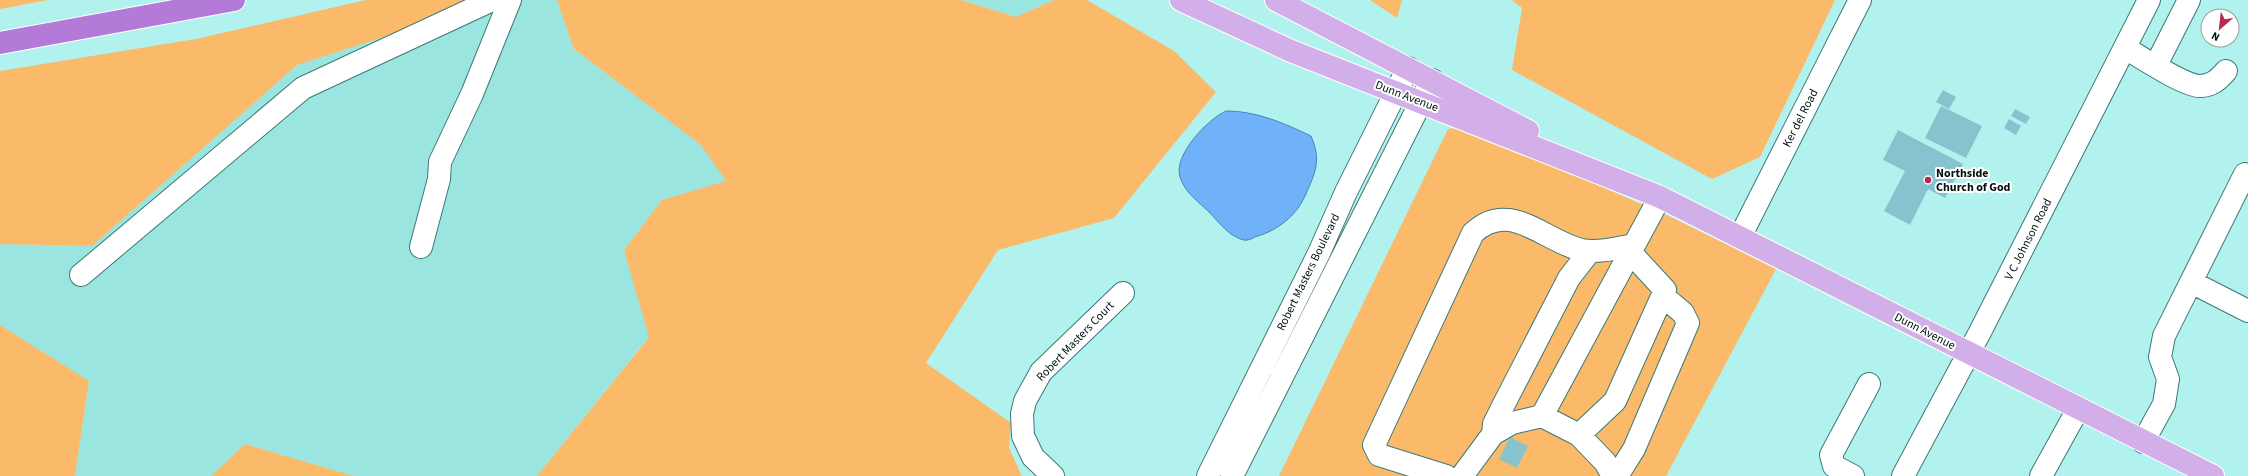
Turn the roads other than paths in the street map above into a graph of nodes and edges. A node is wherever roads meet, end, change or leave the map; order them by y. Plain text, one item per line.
1 (234, 0) edge
2 (492, 0) edge
3 (510, 0) edge
4 (1181, 0) edge
5 (1276, 0) edge
6 (1860, 0) edge
7 (2149, 0) edge
8 (2189, 0) edge
9 (0, 43) edge
10 (2125, 48) junction
11 (2156, 65) junction
12 (1408, 68) junction
13 (2226, 71) dead end
14 (1432, 80) junction
15 (1396, 92) junction
16 (1421, 101) junction
17 (2247, 172) edge
18 (1636, 187) junction
19 (1660, 197) junction
20 (1740, 237) junction
21 (420, 247) dead end
22 (1632, 249) junction
23 (1590, 251) junction
24 (81, 275) dead end
25 (2191, 282) junction
26 (1123, 293) dead end
27 (1663, 296) junction
28 (2248, 311) edge
29 (1969, 353) junction
30 (1870, 384) dead end
31 (2078, 408) junction
32 (1542, 416) junction
33 (1493, 434) junction
34 (1579, 435) junction
35 (2144, 442) junction
36 (1053, 476) edge
37 (1208, 476) edge
38 (1232, 476) edge
39 (1446, 476) edge
40 (1462, 476) edge
41 (1613, 476) edge
42 (1617, 476) edge
43 (1853, 476) edge
44 (1903, 476) edge
45 (2041, 476) edge
46 (2213, 476) edge

1 - 9 highway
2 - 24 street
3 - 21 street
4 - 15 main road, Dunn Avenue
5 - 12 main road, Dunn Avenue
6 - 20 street, Ker del Road
7 - 10 street, V C Johnson Road
8 - 11 street
10 - 11 street
10 - 29 street, V C Johnson Road
11 - 13 street
12 - 14 main road, Dunn Avenue
12 - 15 street, Robert Masters Boulevard
14 - 16 street, Robert Masters Boulevard
14 - 18 main road, Dunn Avenue
15 - 16 main road, Dunn Avenue
15 - 37 street, Robert Masters Boulevard
16 - 18 main road, Dunn Avenue
16 - 38 street, Robert Masters Boulevard
17 - 25 street
18 - 19 main road, Dunn Avenue
19 - 20 main road, Dunn Avenue
19 - 22 street
20 - 29 main road, Dunn Avenue
22 - 23 street
22 - 27 street
22 - 32 street
23 - 33 street
23 - 39 street
25 - 28 street
25 - 35 street
26 - 36 street, Robert Masters Court
27 - 34 street
27 - 42 street
29 - 31 main road, Dunn Avenue
29 - 44 street, V C Johnson Road
30 - 43 street
31 - 35 main road, Dunn Avenue
31 - 45 street
32 - 33 street
32 - 34 street
33 - 40 street
34 - 41 street
35 - 46 main road, Dunn Avenue

